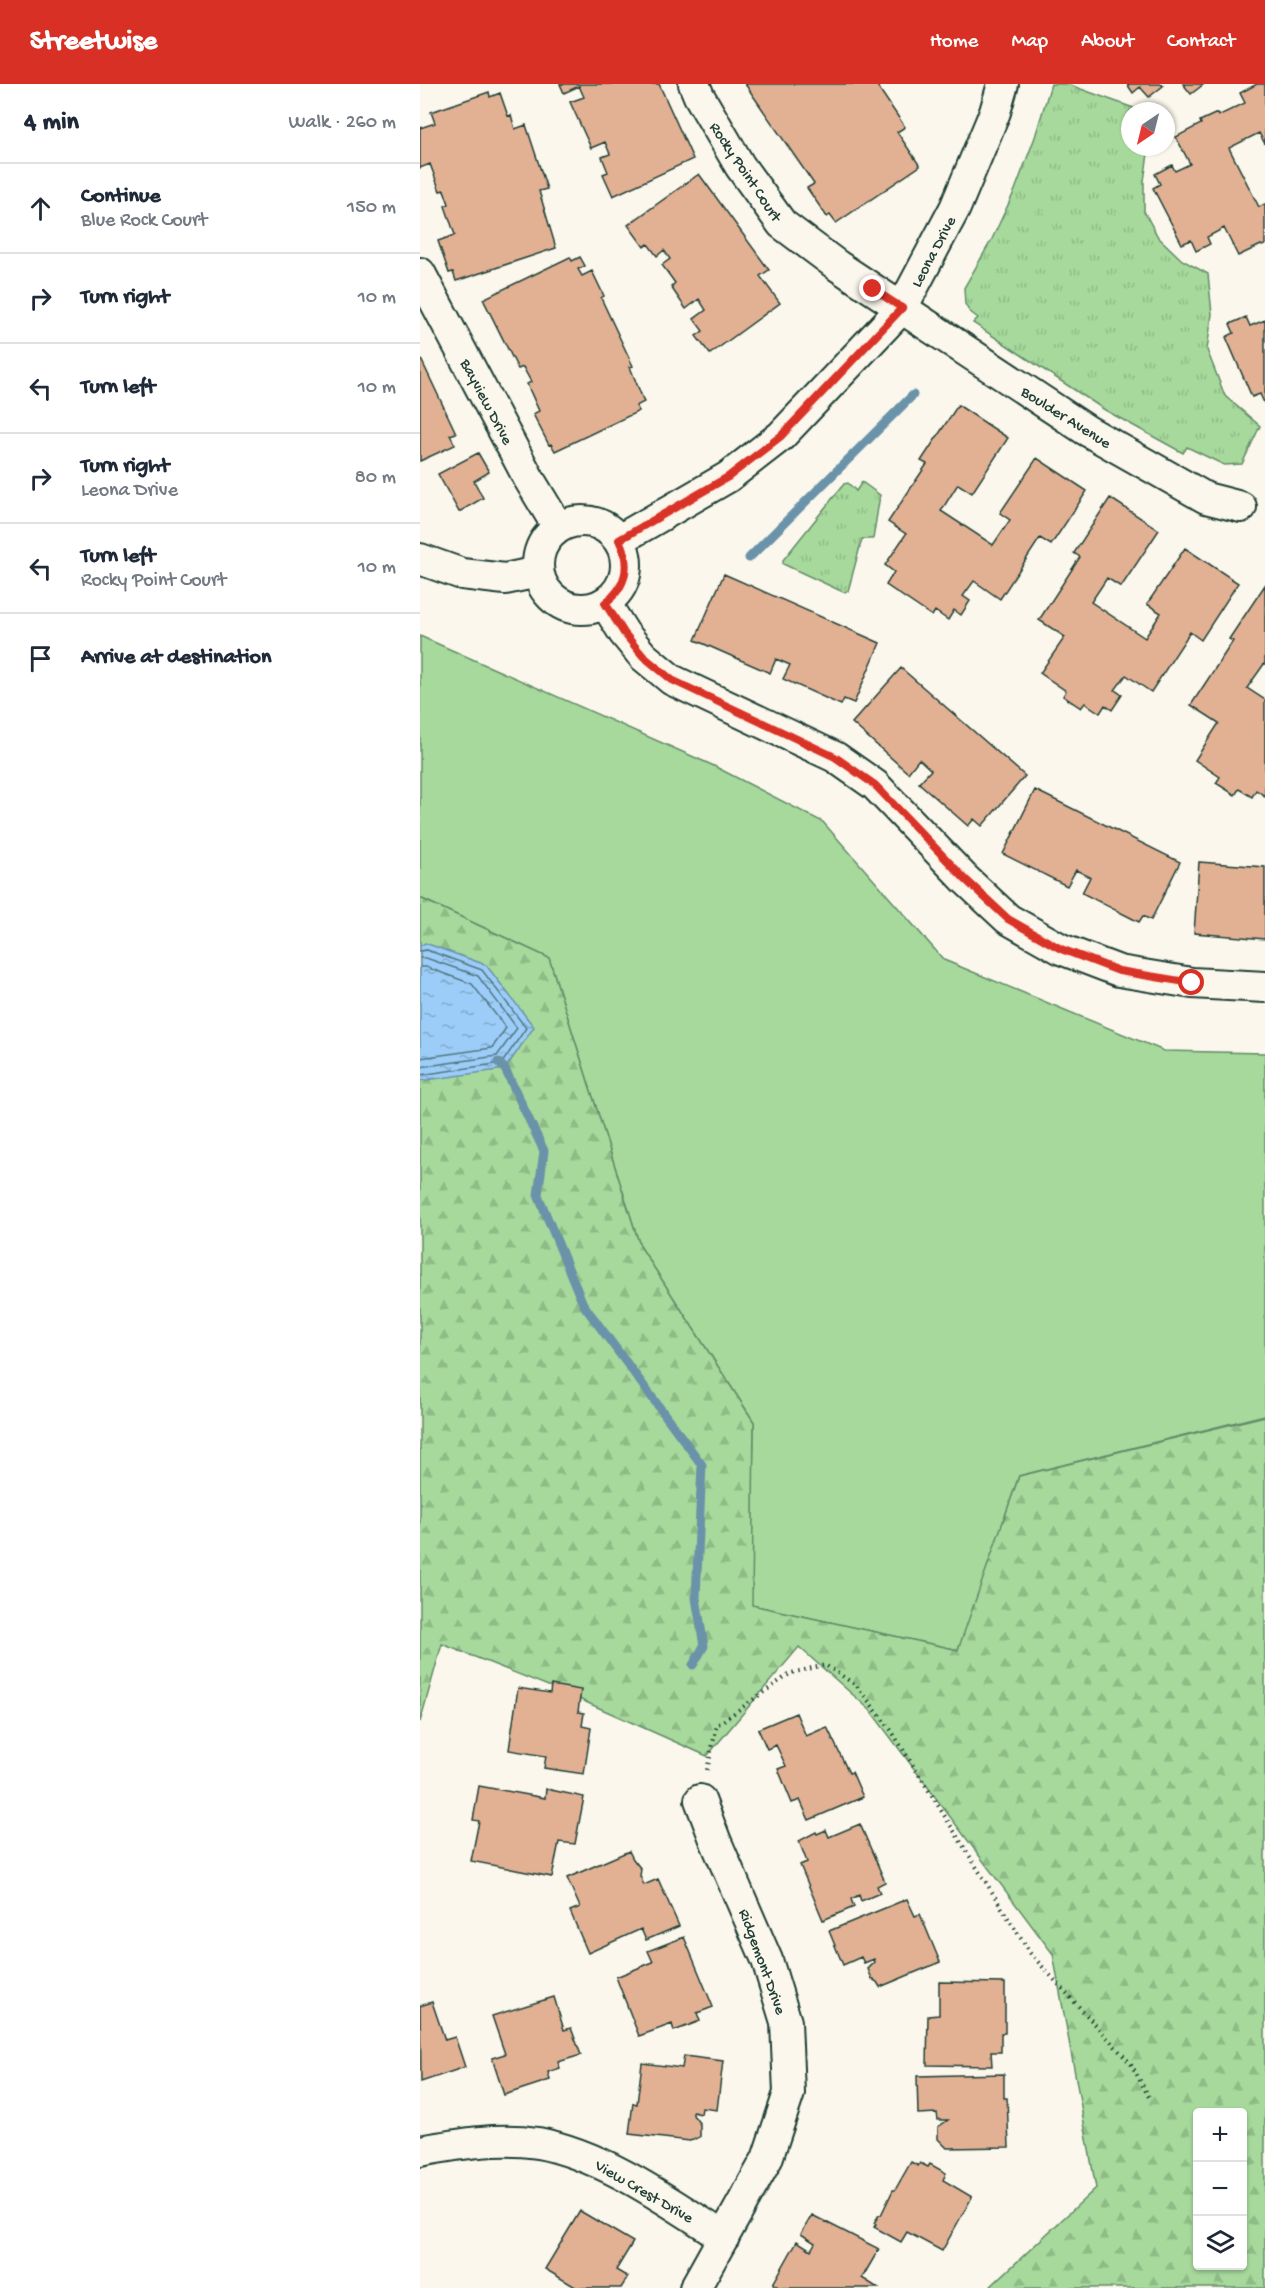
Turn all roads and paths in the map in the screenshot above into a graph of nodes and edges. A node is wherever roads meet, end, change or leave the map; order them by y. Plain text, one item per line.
1 (694, 84) edge
2 (1003, 84) edge
3 (420, 273) edge
4 (902, 308) junction
5 (1241, 507) dead end
6 (558, 527) junction
7 (619, 540) junction
8 (420, 559) edge
9 (538, 572) junction
10 (605, 603) junction
11 (1265, 987) edge
12 (700, 1800) joint
13 (1149, 2097) dead end
14 (420, 2151) edge
15 (724, 2237) junction
16 (695, 2288) edge

1 - 4 street, Rocky Point Court
2 - 4 street, Leona Drive
3 - 6 street, Bayview Drive
4 - 5 street, Boulder Avenue
4 - 7 street, Leona Drive
6 - 7 street
6 - 9 street
7 - 10 street
8 - 9 street
9 - 10 street
10 - 11 street
12 - 13 path
12 - 15 street, Ridgemont Drive
14 - 15 street, View Crest Drive
15 - 16 street, Ridgemont Drive

